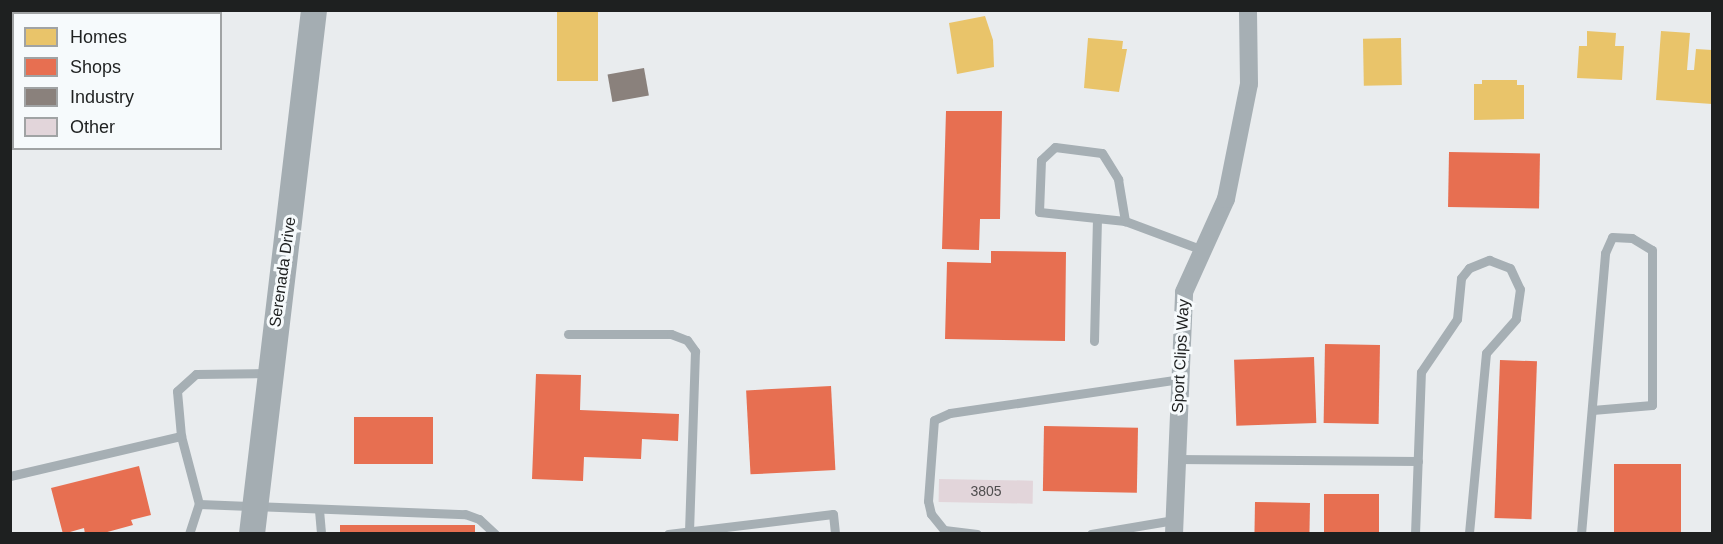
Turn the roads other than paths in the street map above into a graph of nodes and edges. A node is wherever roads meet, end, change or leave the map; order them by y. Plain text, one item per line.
1 (314, 10) edge
2 (1248, 10) edge
3 (1096, 218) junction
4 (1125, 221) junction
5 (1203, 249) junction
6 (568, 334) dead end
7 (1094, 341) dead end
8 (269, 373) junction
9 (1179, 379) junction
10 (1592, 410) junction
11 (181, 436) junction
12 (1175, 459) junction
13 (1418, 461) junction
14 (10, 476) edge
15 (199, 504) junction
16 (255, 508) junction
17 (320, 510) junction
18 (1174, 527) edge
19 (689, 530) junction
20 (189, 534) edge
21 (252, 534) edge
22 (321, 534) edge
23 (495, 534) edge
24 (668, 534) edge
25 (835, 534) edge
26 (977, 534) edge
27 (1091, 534) edge
28 (1415, 534) edge
29 (1469, 534) edge
30 (1581, 534) edge

1 - 8 street, Serenada Drive
2 - 5 street, Sport Clips Way
3 - 4 lane
3 - 4 lane
3 - 7 lane
4 - 5 lane
5 - 9 street, Sport Clips Way
6 - 19 lane
8 - 11 lane
8 - 16 street, Serenada Drive
9 - 12 street, Sport Clips Way
9 - 26 lane
10 - 10 lane
10 - 30 lane
11 - 14 lane
11 - 15 lane
12 - 13 lane
12 - 18 street, Sport Clips Way
13 - 28 lane
13 - 29 lane
15 - 16 lane
15 - 20 lane
16 - 17 lane
16 - 21 street, Serenada Drive
17 - 22 lane
17 - 23 lane
18 - 27 lane
19 - 24 lane
19 - 25 lane

